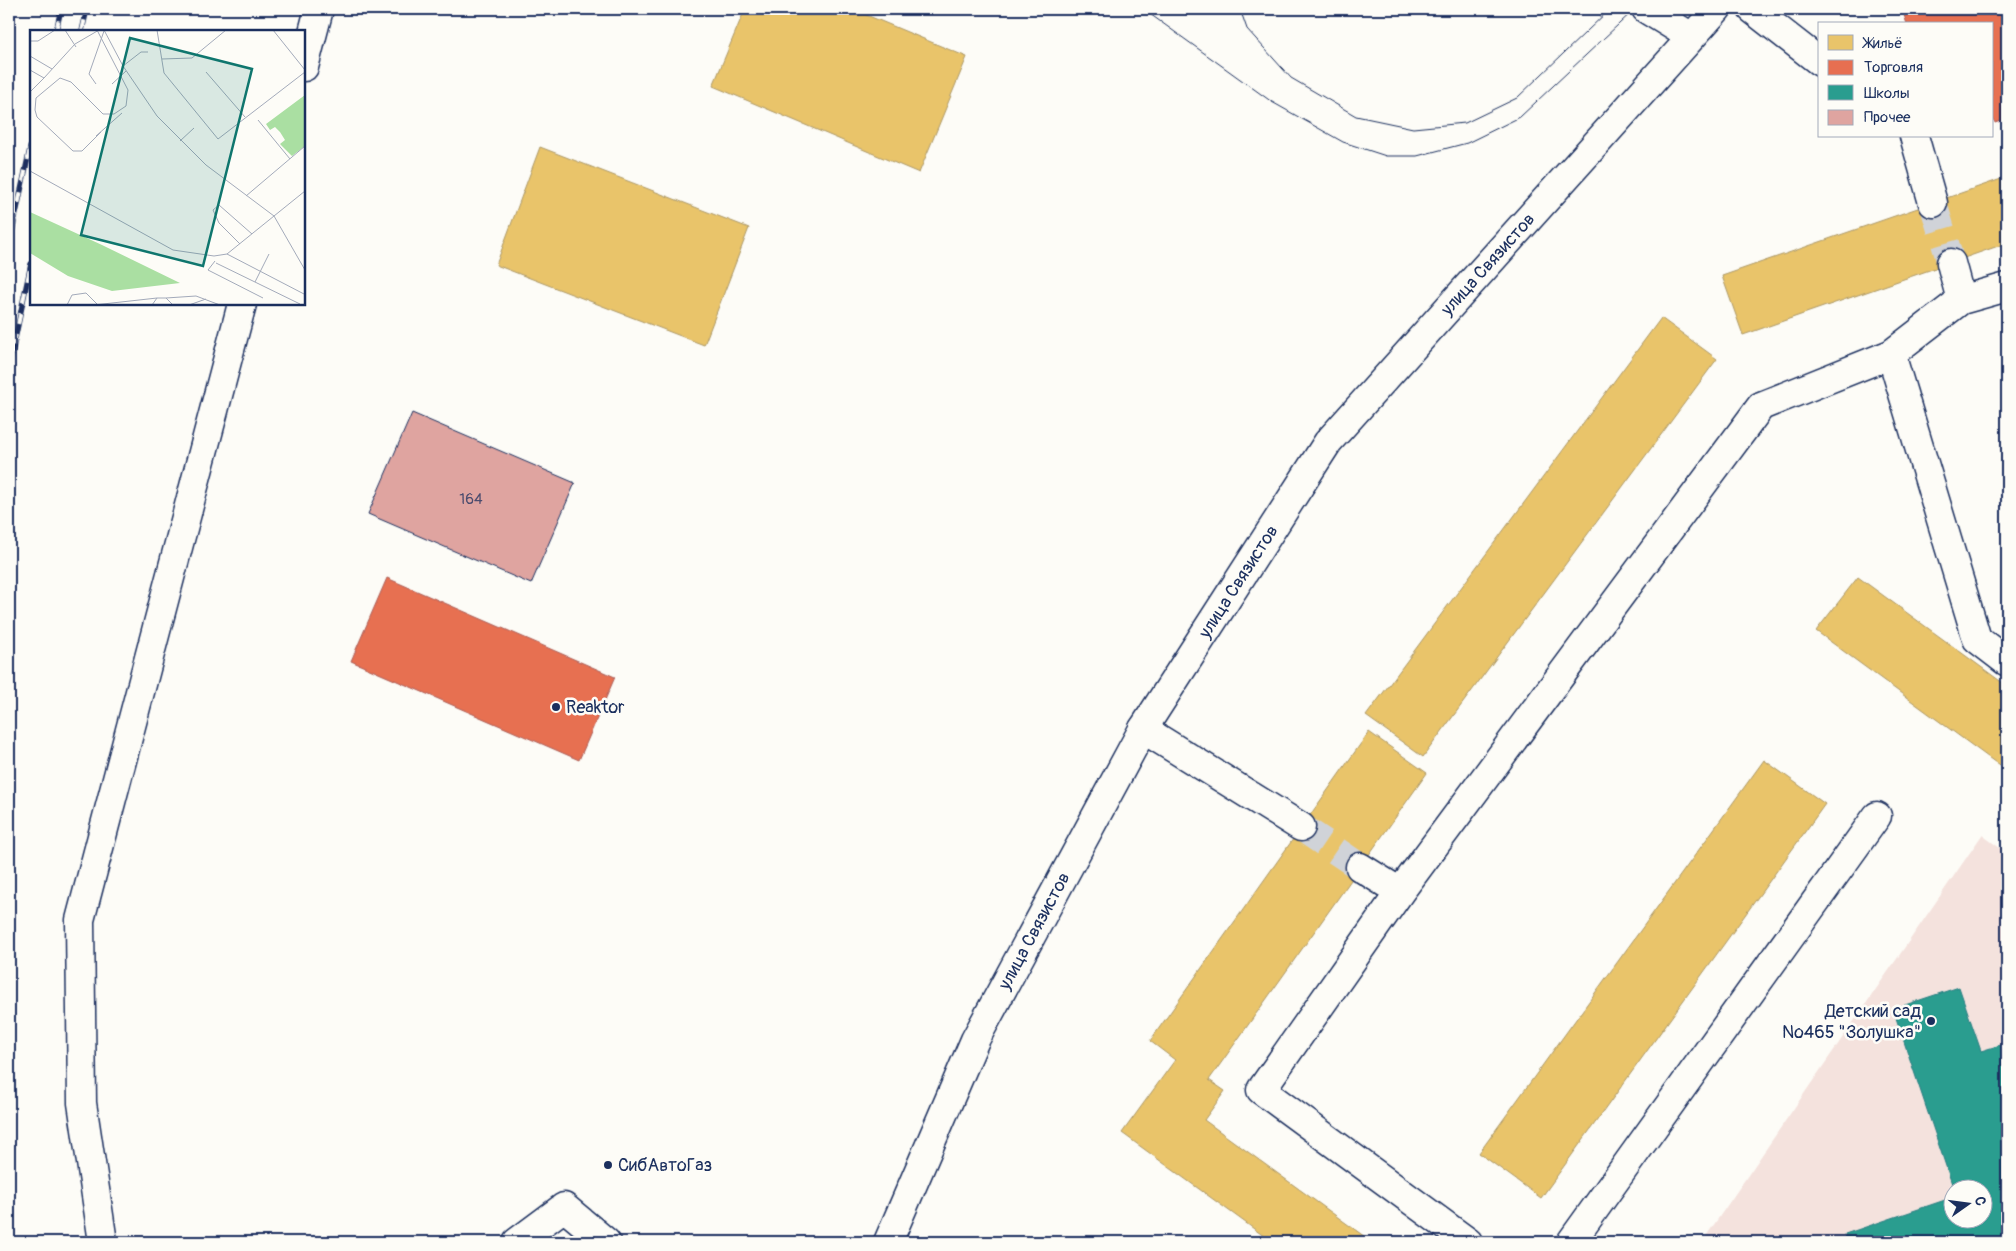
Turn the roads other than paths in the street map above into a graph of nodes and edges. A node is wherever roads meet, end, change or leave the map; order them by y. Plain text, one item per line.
1 (319, 9) edge
2 (1646, 9) edge
3 (1717, 9) edge
4 (1752, 9) edge
5 (1690, 36) junction
6 (1818, 60) edge
7 (305, 63) edge
8 (1915, 138) edge
9 (1933, 203) tunnel mouth
10 (1951, 263) tunnel mouth
11 (2007, 286) edge
12 (1961, 300) junction
13 (242, 305) edge
14 (1891, 354) junction
15 (2007, 662) edge
16 (1143, 729) junction
17 (1877, 816) dead end
18 (1301, 827) tunnel mouth
19 (1360, 867) tunnel mouth
20 (1400, 892) junction
21 (103, 1242) edge
22 (517, 1242) edge
23 (606, 1242) edge
24 (888, 1242) edge
25 (1468, 1242) edge
26 (1571, 1242) edge

1 - 7 main road
2 - 5 main road
3 - 5 main road, улица Связистов
4 - 6 main road
5 - 16 main road, улица Связистов
8 - 9 main road
10 - 12 main road
11 - 12 main road
12 - 14 main road
13 - 21 main road
14 - 15 main road
14 - 20 main road
16 - 18 main road
16 - 24 main road, улица Связистов
17 - 26 main road
19 - 20 main road
20 - 25 main road
22 - 23 main road

